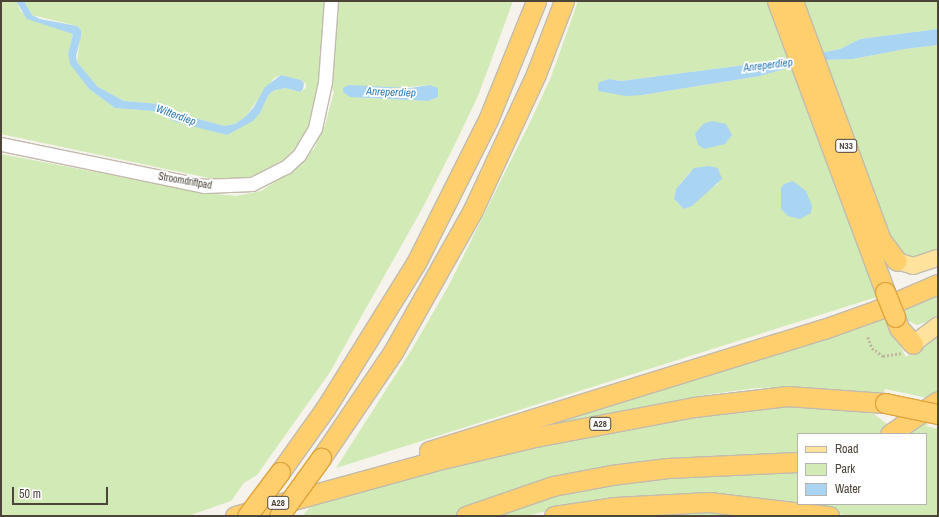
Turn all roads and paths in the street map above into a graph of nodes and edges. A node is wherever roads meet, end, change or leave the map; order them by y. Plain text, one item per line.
1 (331, 1) edge
2 (536, 1) edge
3 (564, 1) edge
4 (777, 1) edge
5 (793, 1) edge
6 (800, 43) junction
7 (813, 76) junction
8 (1, 144) edge
9 (938, 258) edge
10 (897, 261) joint
11 (938, 284) edge
12 (938, 325) edge
13 (868, 337) dead end
14 (913, 344) junction
15 (938, 401) edge
16 (938, 414) edge
17 (891, 433) edge
18 (797, 462) edge
19 (321, 490) junction
20 (235, 516) edge
21 (247, 516) edge
22 (279, 516) edge
23 (466, 516) edge
24 (554, 516) edge
25 (829, 516) edge

1 - 8 street, Stroomdriftpad
2 - 21 highway, A28, bridge
3 - 22 highway, A28, bridge
4 - 6 highway, N33
5 - 6 highway, N33
6 - 7 highway, N33
7 - 10 highway, N33
7 - 14 highway, N33, bridge
9 - 10 main road
11 - 19 highway, A28
12 - 14 main road
13 - 14 path
15 - 17 highway
16 - 19 highway, A28, bridge
18 - 23 highway
19 - 20 highway, A28
24 - 25 highway

